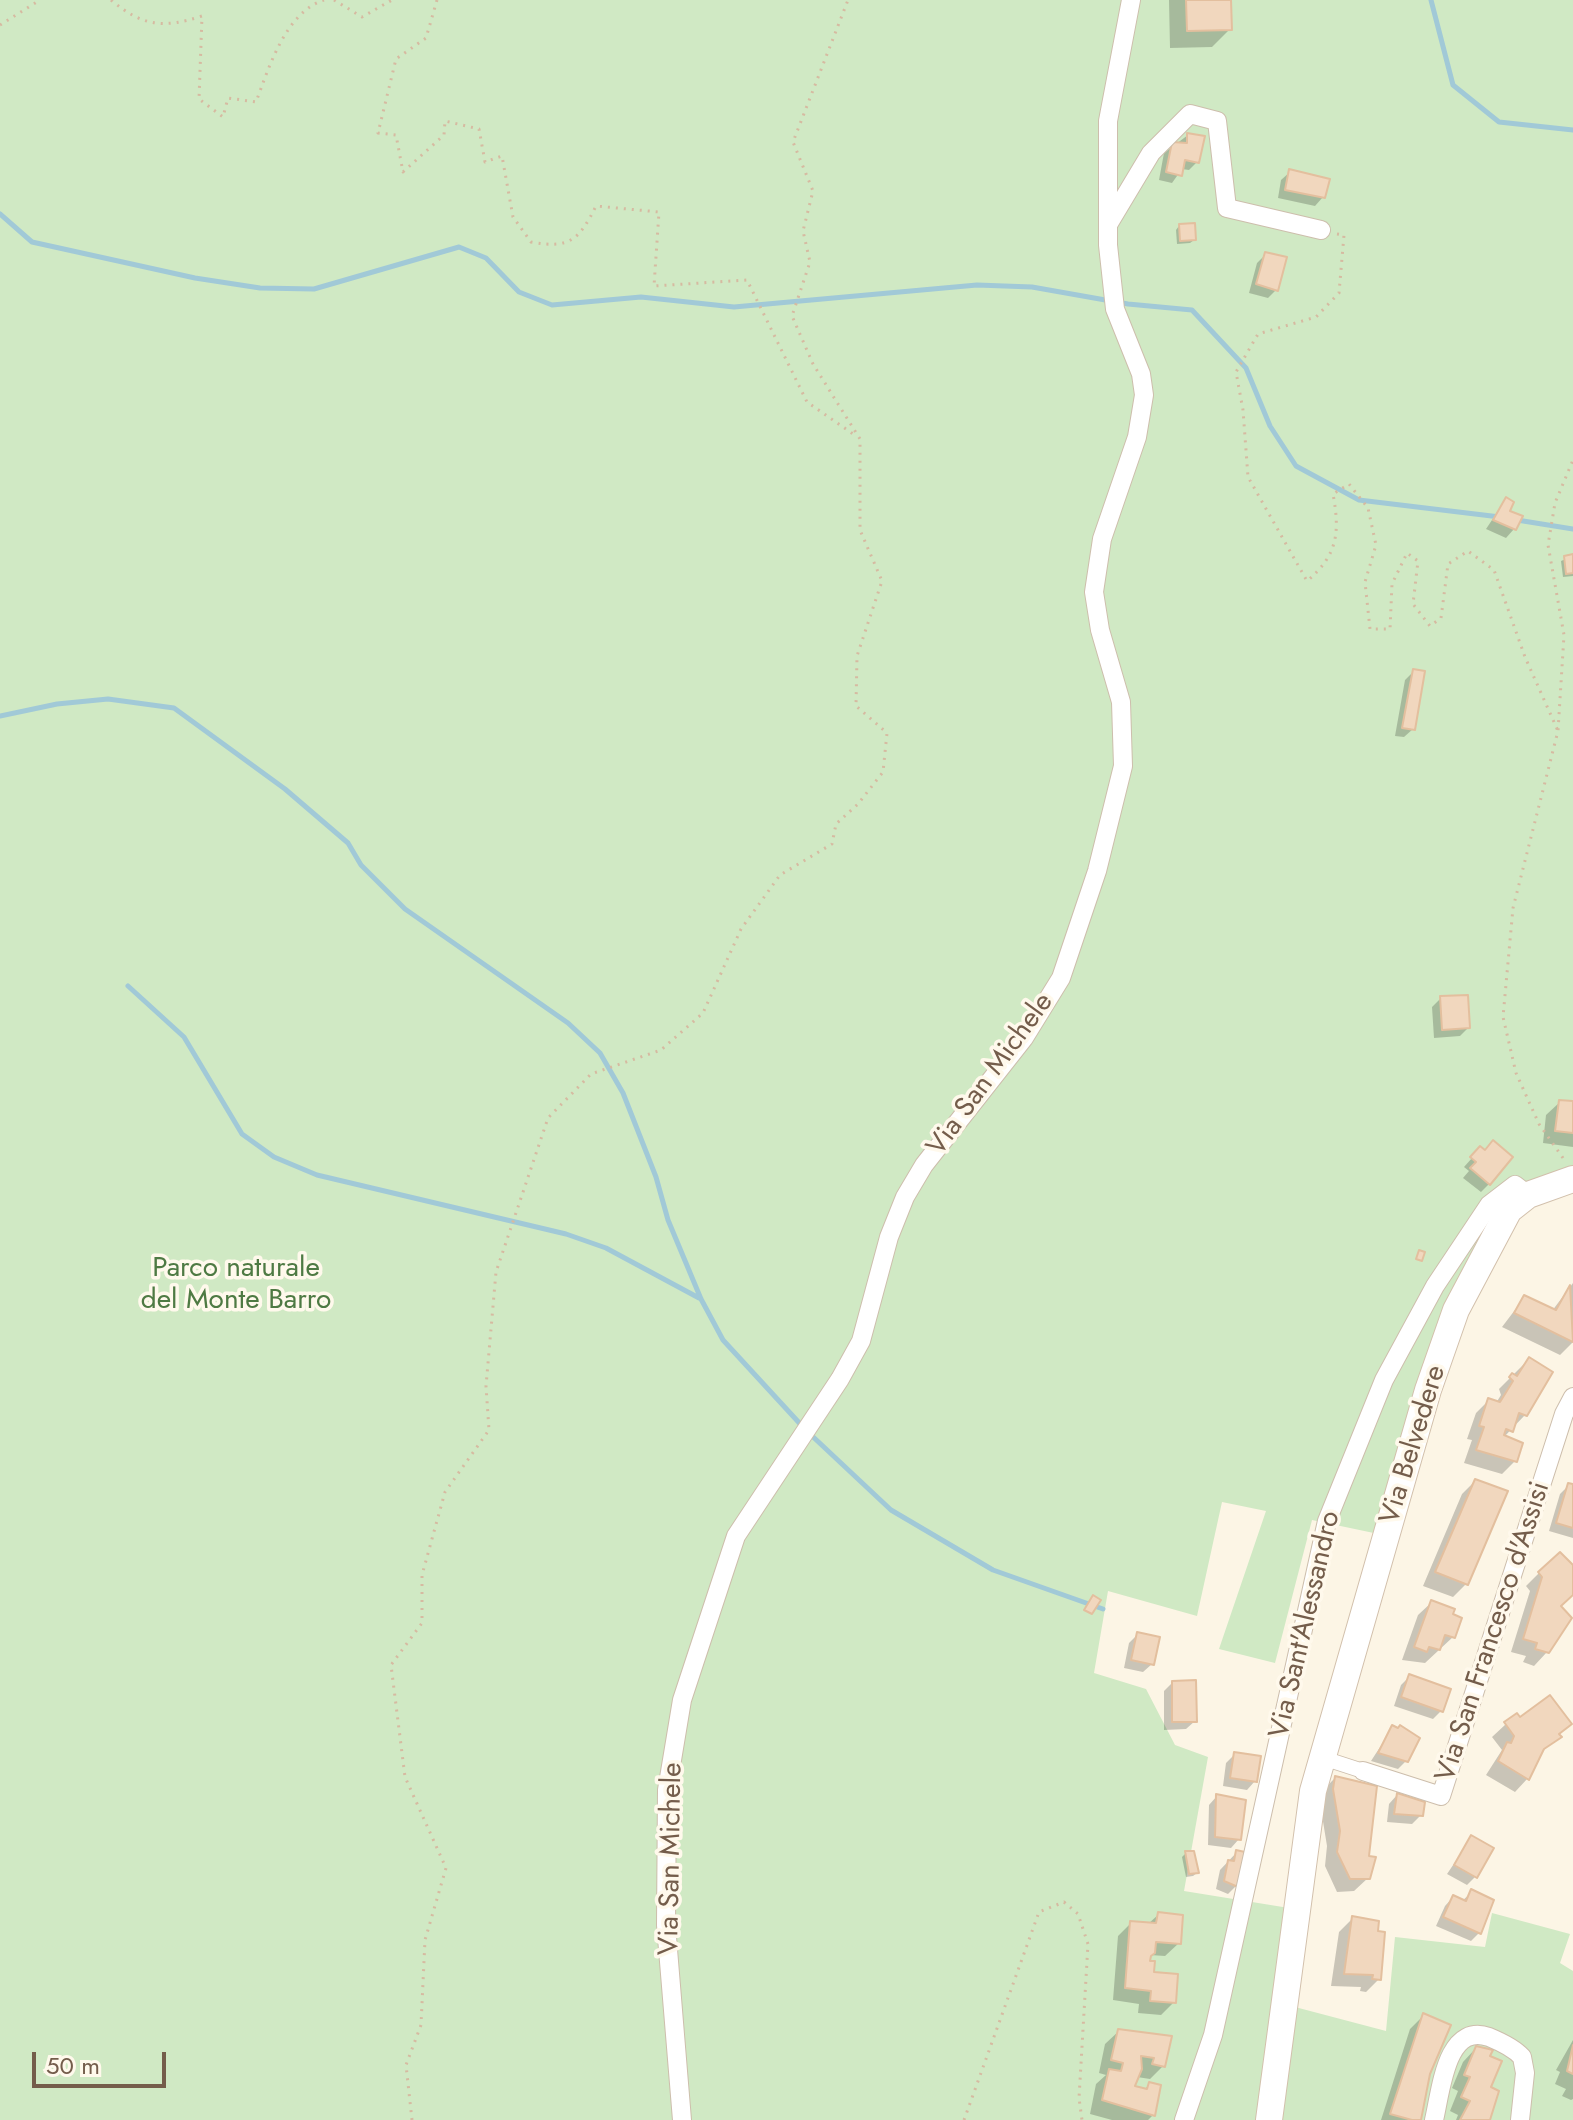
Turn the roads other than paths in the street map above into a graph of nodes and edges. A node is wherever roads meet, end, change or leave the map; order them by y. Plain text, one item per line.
1 (1131, 0) edge
2 (1108, 225) junction
3 (1321, 230) road end
4 (1569, 1169) edge
5 (1528, 1195) junction
6 (1573, 1397) edge
7 (1323, 1758) junction
8 (1363, 1771) joint
9 (682, 2120) edge
10 (1184, 2120) edge
11 (1269, 2120) edge
12 (1434, 2120) edge
13 (1520, 2120) edge

1 - 2 street, Via San Michele
2 - 3 street
2 - 9 street, Via San Michele
4 - 5 main road, Via Belvedere
5 - 7 main road, Via Belvedere
5 - 10 street, Via Sant'Alessandro
6 - 8 street, Via San Francesco d'Assisi
7 - 8 street, Via San Francesco d'Assisi
7 - 11 main road, Via Belvedere
12 - 13 street

